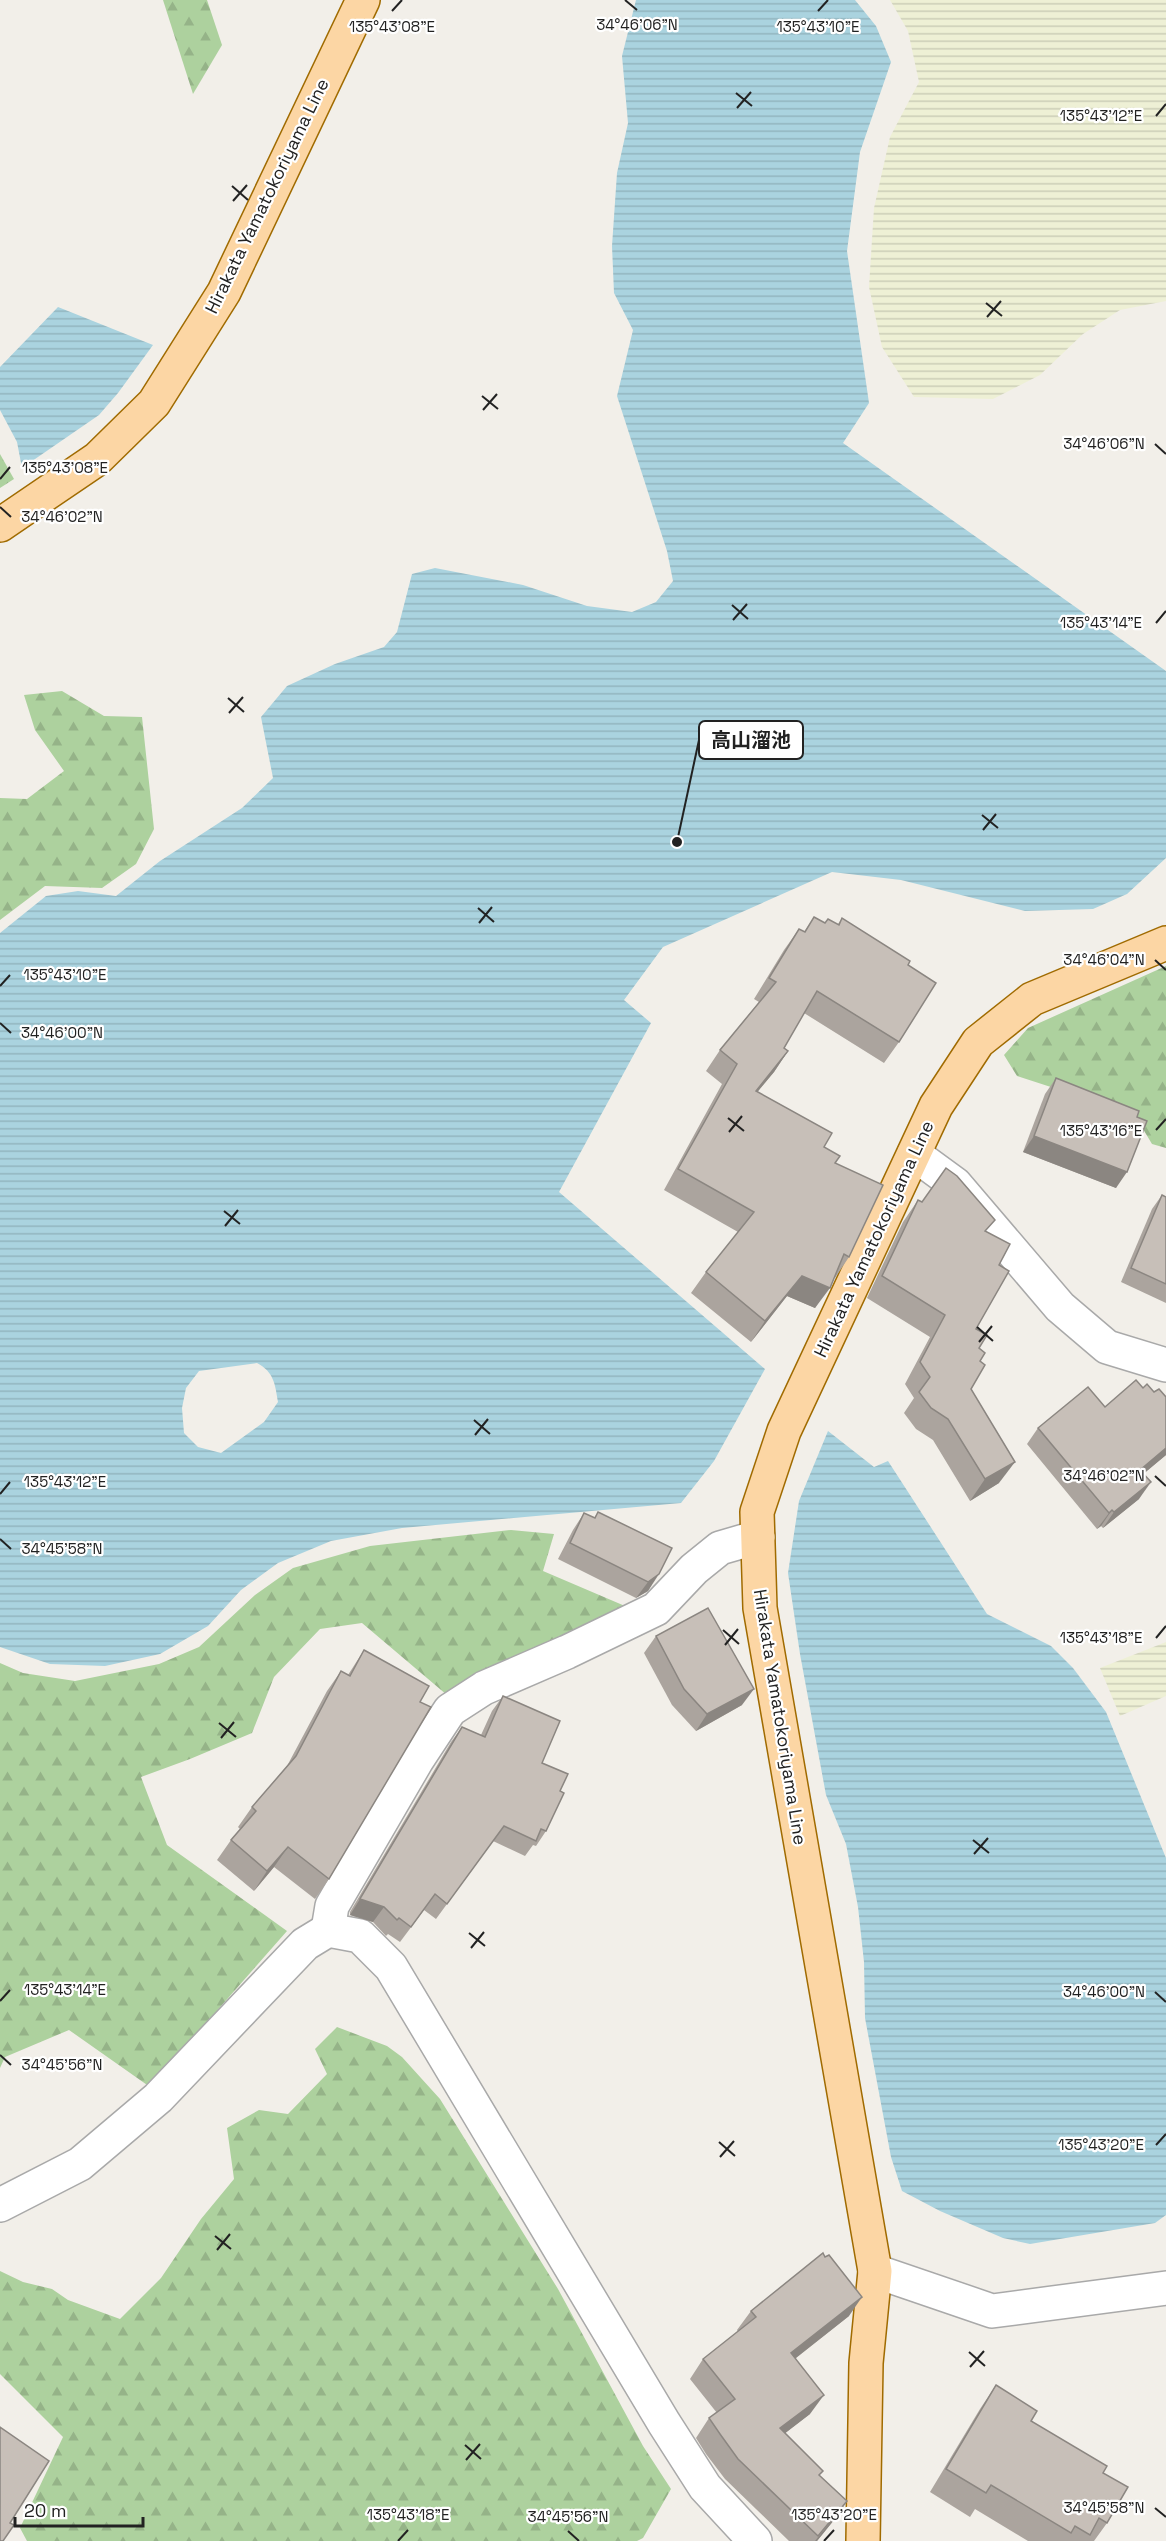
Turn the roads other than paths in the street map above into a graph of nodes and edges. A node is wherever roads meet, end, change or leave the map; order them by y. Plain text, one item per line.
1 (363, 0) edge
2 (0, 525) edge
3 (1166, 943) edge
4 (914, 1154) junction
5 (1166, 1365) edge
6 (758, 1537) junction
7 (328, 1930) junction
8 (0, 2205) edge
9 (875, 2271) junction
10 (1166, 2288) edge
11 (755, 2541) edge
12 (863, 2541) edge

1 - 2 main road, Hirakata Yamatokoriyama Line
3 - 4 main road, Hirakata Yamatokoriyama Line
4 - 5 street
4 - 6 main road, Hirakata Yamatokoriyama Line
6 - 7 street
6 - 9 main road, Hirakata Yamatokoriyama Line
7 - 8 street
7 - 11 street
9 - 10 street
9 - 12 main road, Hirakata Yamatokoriyama Line

